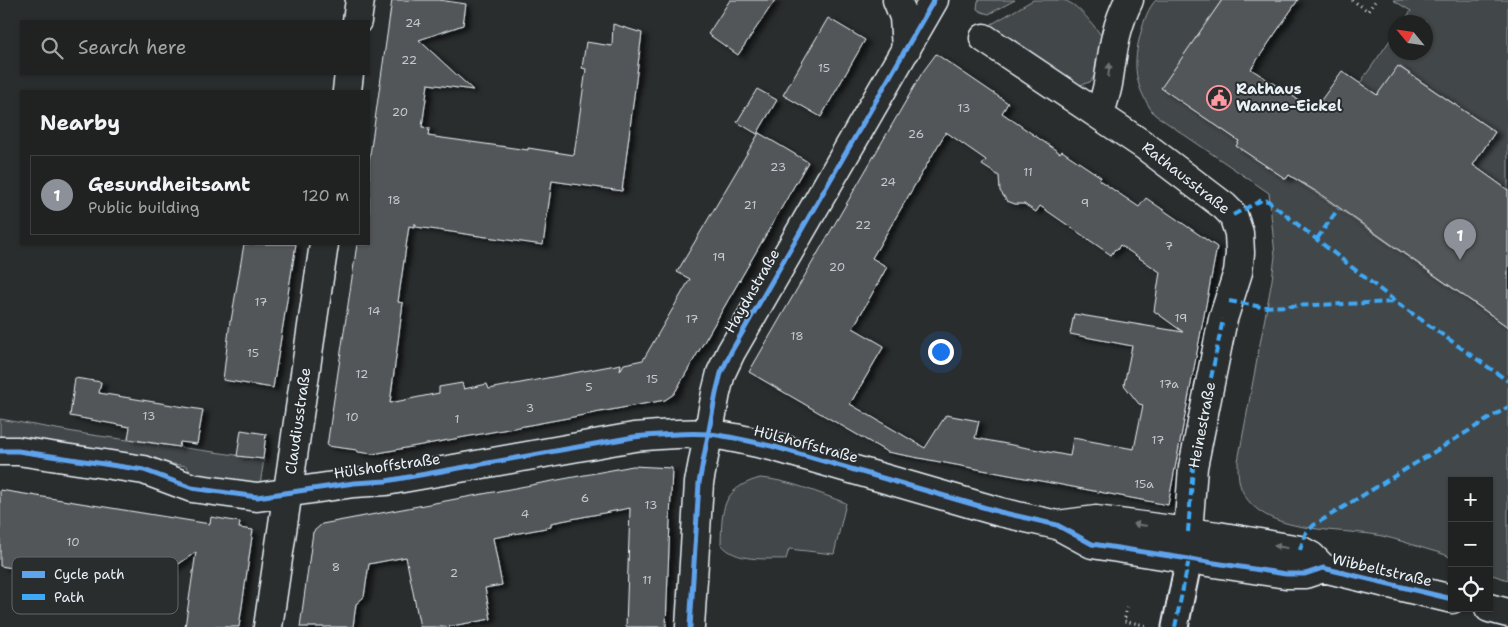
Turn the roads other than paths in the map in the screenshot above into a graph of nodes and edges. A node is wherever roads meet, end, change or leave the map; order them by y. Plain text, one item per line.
1 (360, 0) edge
2 (897, 0) edge
3 (934, 0) edge
4 (1129, 0) edge
5 (357, 20) edge
6 (984, 38) dead end
7 (906, 50) junction
8 (349, 75) edge
9 (347, 90) edge
10 (1100, 115) junction
11 (324, 245) edge
12 (1222, 318) joint
13 (708, 434) junction
14 (0, 451) edge
15 (288, 492) junction
16 (1057, 525) junction
17 (1188, 532) junction
18 (1188, 558) junction
19 (1323, 568) junction
20 (1448, 598) edge
21 (1493, 609) edge
22 (1508, 613) edge
23 (268, 627) edge
24 (690, 627) edge
25 (1176, 627) edge

1 - 5 street
2 - 7 street
3 - 7 street, Haydnstraße
10 -> 4 street
6 - 10 street, Rathausstraße
7 - 13 street, Haydnstraße
8 - 9 street
10 - 12 street, Rathausstraße
11 - 15 street, Claudiusstraße
12 - 17 street, Heinestraße
13 - 15 street, Hülshoffstraße
13 - 16 street, Hülshoffstraße
13 - 24 street, Haydnstraße
14 - 15 street, Hülshoffstraße
15 - 23 street, Claudiusstraße
17 -> 16 street, Hülshoffstraße
16 - 18 street, Hülshoffstraße
19 -> 17 street, Wibbeltstraße
18 - 19 street, Wibbeltstraße
18 - 25 street
19 - 20 street, Wibbeltstraße
21 - 22 street

